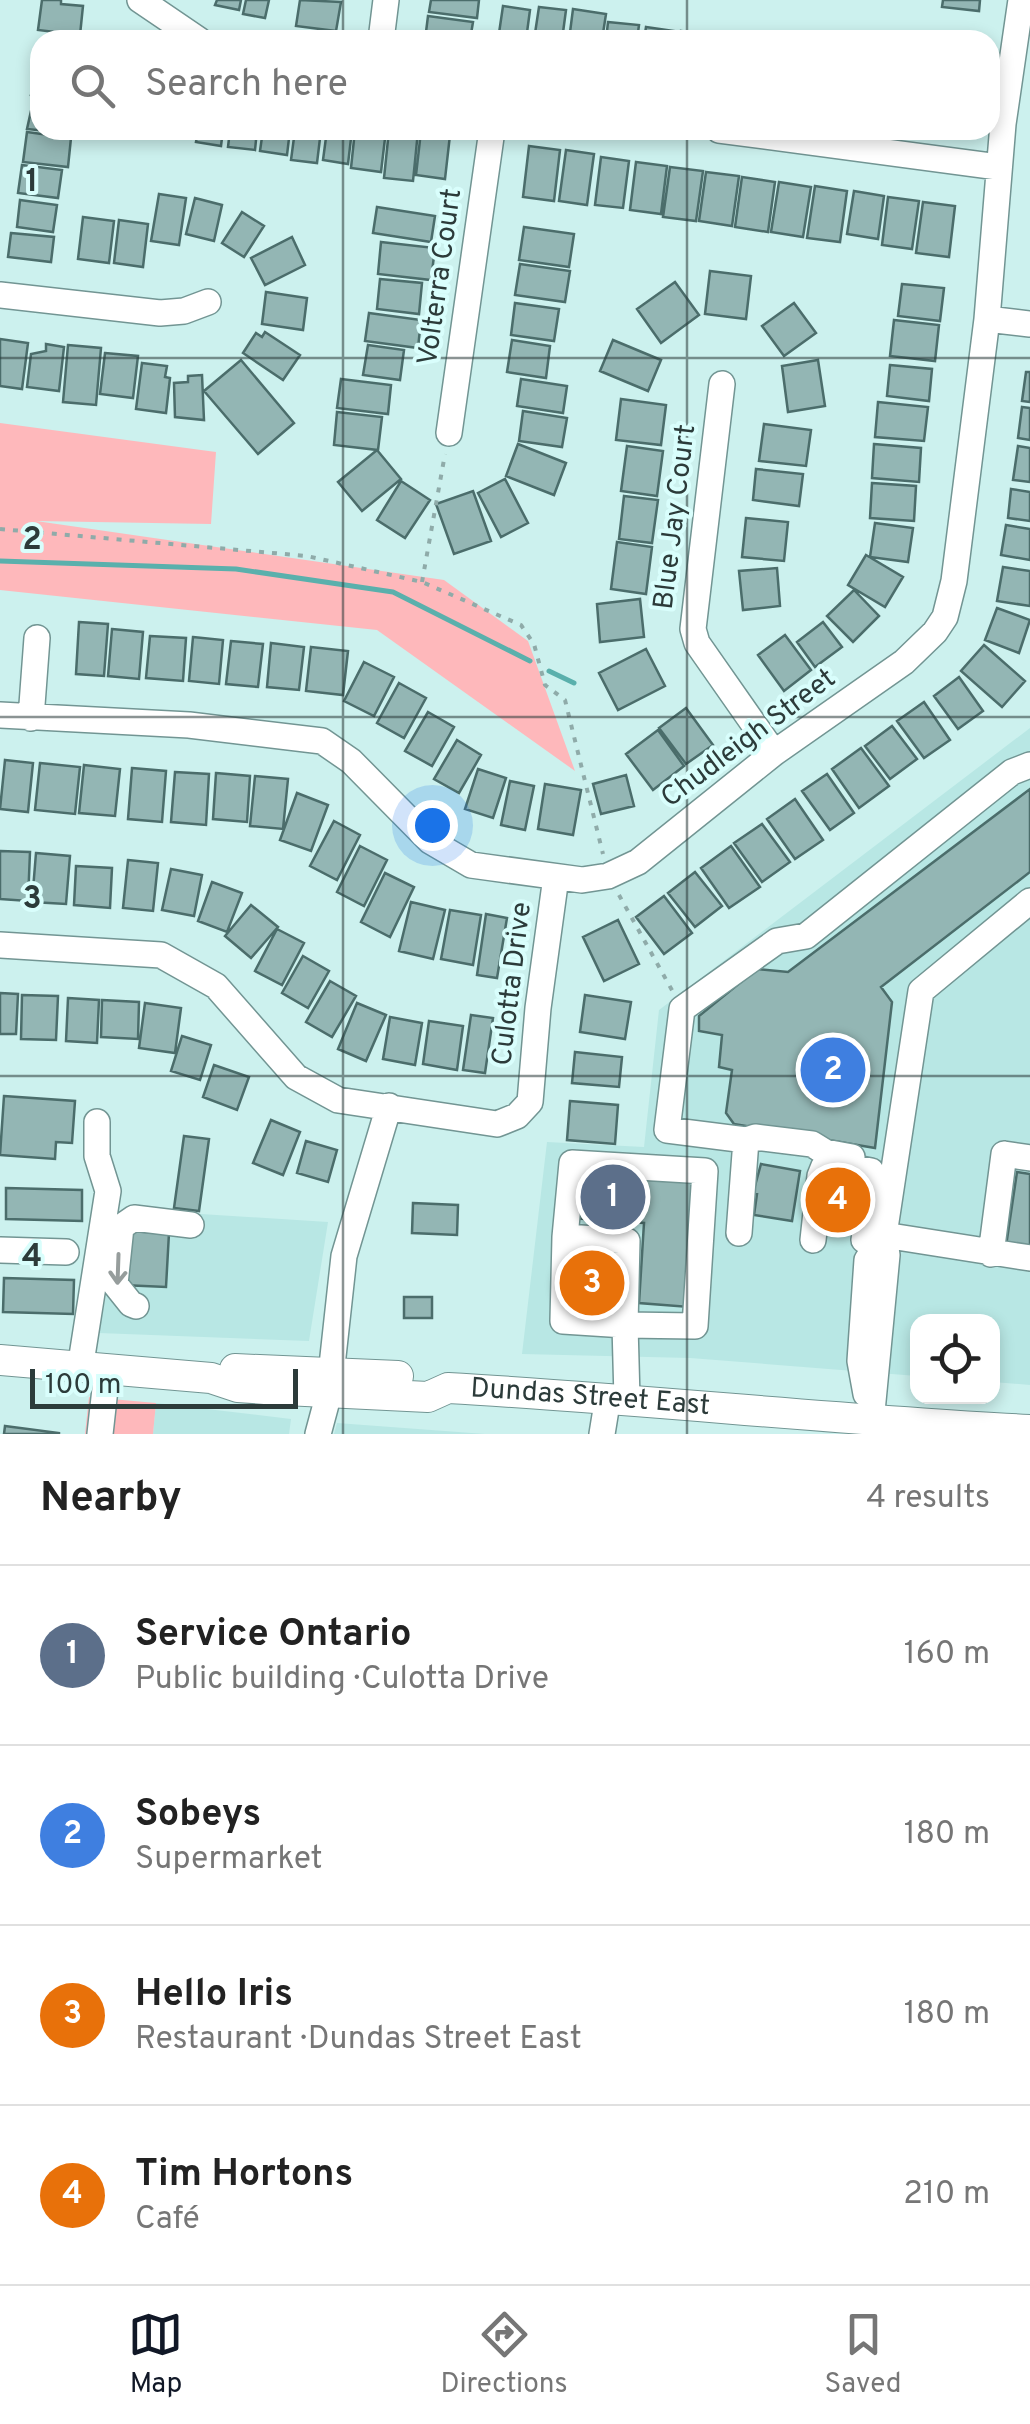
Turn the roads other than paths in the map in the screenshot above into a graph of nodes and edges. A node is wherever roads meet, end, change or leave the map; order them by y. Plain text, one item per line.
1 (140, 0) edge
2 (386, 0) edge
3 (1021, 0) edge
4 (184, 30) edge
5 (382, 30) edge
6 (491, 140) edge
7 (794, 140) edge
8 (998, 167) junction
9 (0, 296) edge
10 (208, 302) dead end
11 (987, 318) junction
12 (1030, 324) edge
13 (722, 384) dead end
14 (450, 433) road end
15 (37, 638) dead end
16 (0, 715) edge
17 (31, 718) junction
18 (774, 753) junction
19 (1030, 765) edge
20 (556, 877) junction
21 (1030, 900) edge
22 (0, 945) edge
23 (388, 1106) junction
24 (97, 1122) dead end
25 (746, 1140) junction
26 (1030, 1158) edge
27 (895, 1164) junction
28 (191, 1225) dead end
29 (739, 1232) dead end
30 (565, 1237) junction
31 (874, 1238) junction
32 (813, 1240) dead end
33 (0, 1250) edge
34 (66, 1252) dead end
35 (991, 1254) junction
36 (1030, 1258) edge
37 (136, 1306) dead end
38 (625, 1325) junction
39 (0, 1360) edge
40 (93, 1370) junction
41 (330, 1382) junction
42 (617, 1398) junction
43 (871, 1422) junction
44 (1030, 1430) edge
45 (100, 1434) edge
46 (318, 1434) edge
47 (602, 1434) edge

1 - 4 street
2 - 5 street
3 - 8 street, Chudleigh Street
6 - 14 street, Volterra Court
7 - 8 street
8 - 11 street, Chudleigh Street
9 - 10 street
11 - 12 street
11 - 18 street, Chudleigh Street
13 - 18 street, Blue Jay Court
15 - 17 street
16 - 17 street, Chudleigh Street
17 - 20 street, Chudleigh Street
18 - 20 street, Chudleigh Street
19 - 25 street
20 - 23 street, Culotta Drive
21 - 27 street
22 - 23 street, Culotta Drive
23 - 41 street
24 - 40 street
25 - 27 street
25 - 29 street
26 - 35 street
27 - 31 street
28 -> 37 street
30 - 38 street
30 - 38 street
30 - 38 street
31 - 32 street
31 - 35 street
31 - 43 street
33 - 34 street
35 - 36 street
38 - 42 street
39 - 40 main road, Dundas Street East
40 - 41 main road, Dundas Street East
40 - 45 street
41 - 42 main road, Dundas Street East
41 - 46 street
42 - 43 main road, Dundas Street East
42 - 47 street
43 - 44 main road, Dundas Street East

